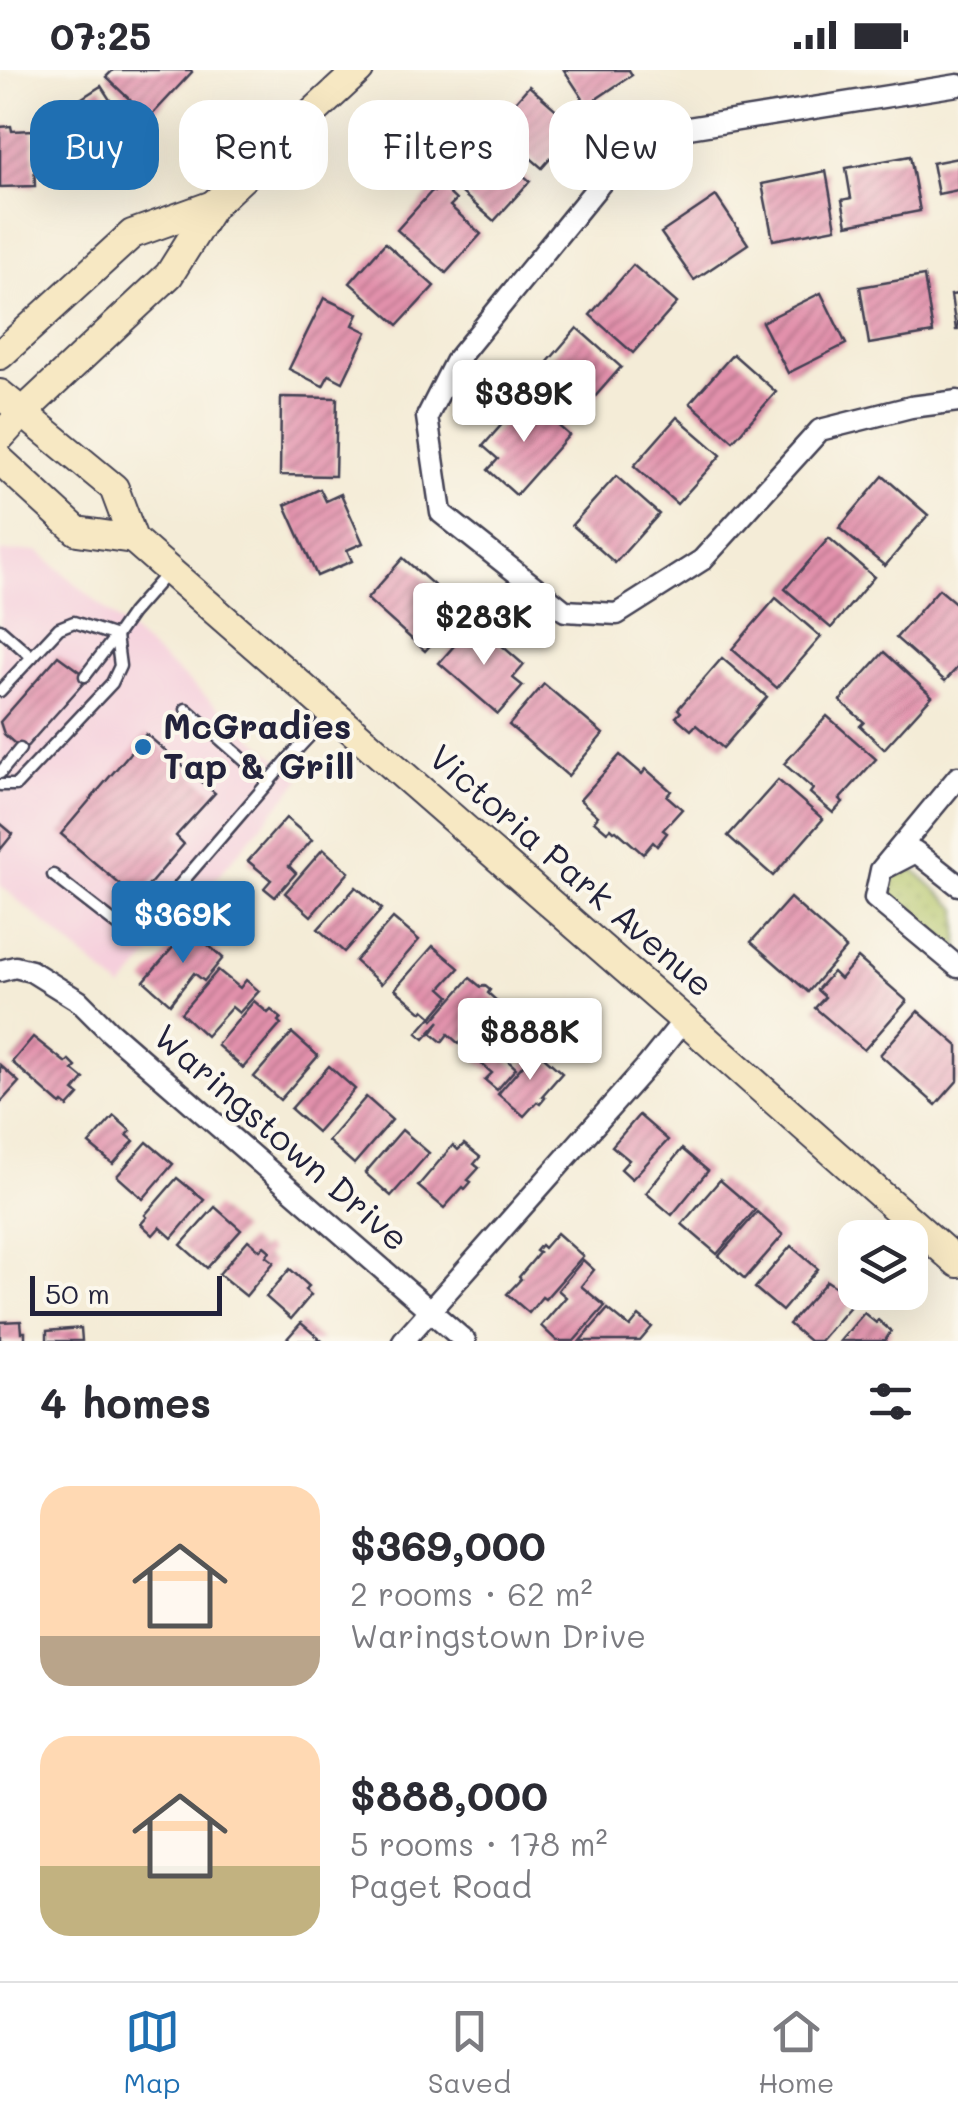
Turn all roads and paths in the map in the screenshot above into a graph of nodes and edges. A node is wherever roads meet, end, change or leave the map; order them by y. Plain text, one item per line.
1 (359, 70) edge
2 (958, 85) edge
3 (214, 205) junction
4 (0, 355) edge
5 (0, 394) edge
6 (958, 401) edge
7 (23, 412) junction
8 (0, 437) edge
9 (0, 460) edge
10 (133, 539) junction
11 (169, 571) junction
12 (0, 630) edge
13 (116, 636) junction
14 (32, 656) junction
15 (86, 676) dead end
16 (0, 691) edge
17 (186, 710) dead end
18 (332, 712) junction
19 (20, 749) dead end
20 (0, 773) edge
21 (958, 776) edge
22 (269, 782) junction
23 (0, 786) edge
24 (881, 870) junction
25 (53, 875) dead end
26 (958, 885) edge
27 (958, 967) edge
28 (0, 971) edge
29 (684, 1020) junction
30 (958, 1263) edge
31 (430, 1311) junction
32 (403, 1341) edge
33 (464, 1341) edge

1 - 3 main road
2 - 6 street
3 - 4 main road
3 - 7 main road
5 - 7 main road, Victoria Park Avenue
7 - 8 main road
7 - 10 main road, Victoria Park Avenue
9 - 10 main road
10 - 11 main road, Victoria Park Avenue
11 - 13 lane
11 - 18 main road, Victoria Park Avenue
12 - 14 lane
13 - 14 lane
13 - 15 lane
13 - 23 lane
14 - 16 lane
17 - 22 lane
18 - 22 lane
18 - 29 main road, Victoria Park Avenue
19 - 20 lane
21 - 24 street
22 - 25 lane
24 - 26 street
24 - 27 street
28 - 31 street, Waringstown Drive
29 - 30 main road, Victoria Park Avenue
29 - 31 street
31 - 32 street
31 - 33 street, Waringstown Drive

